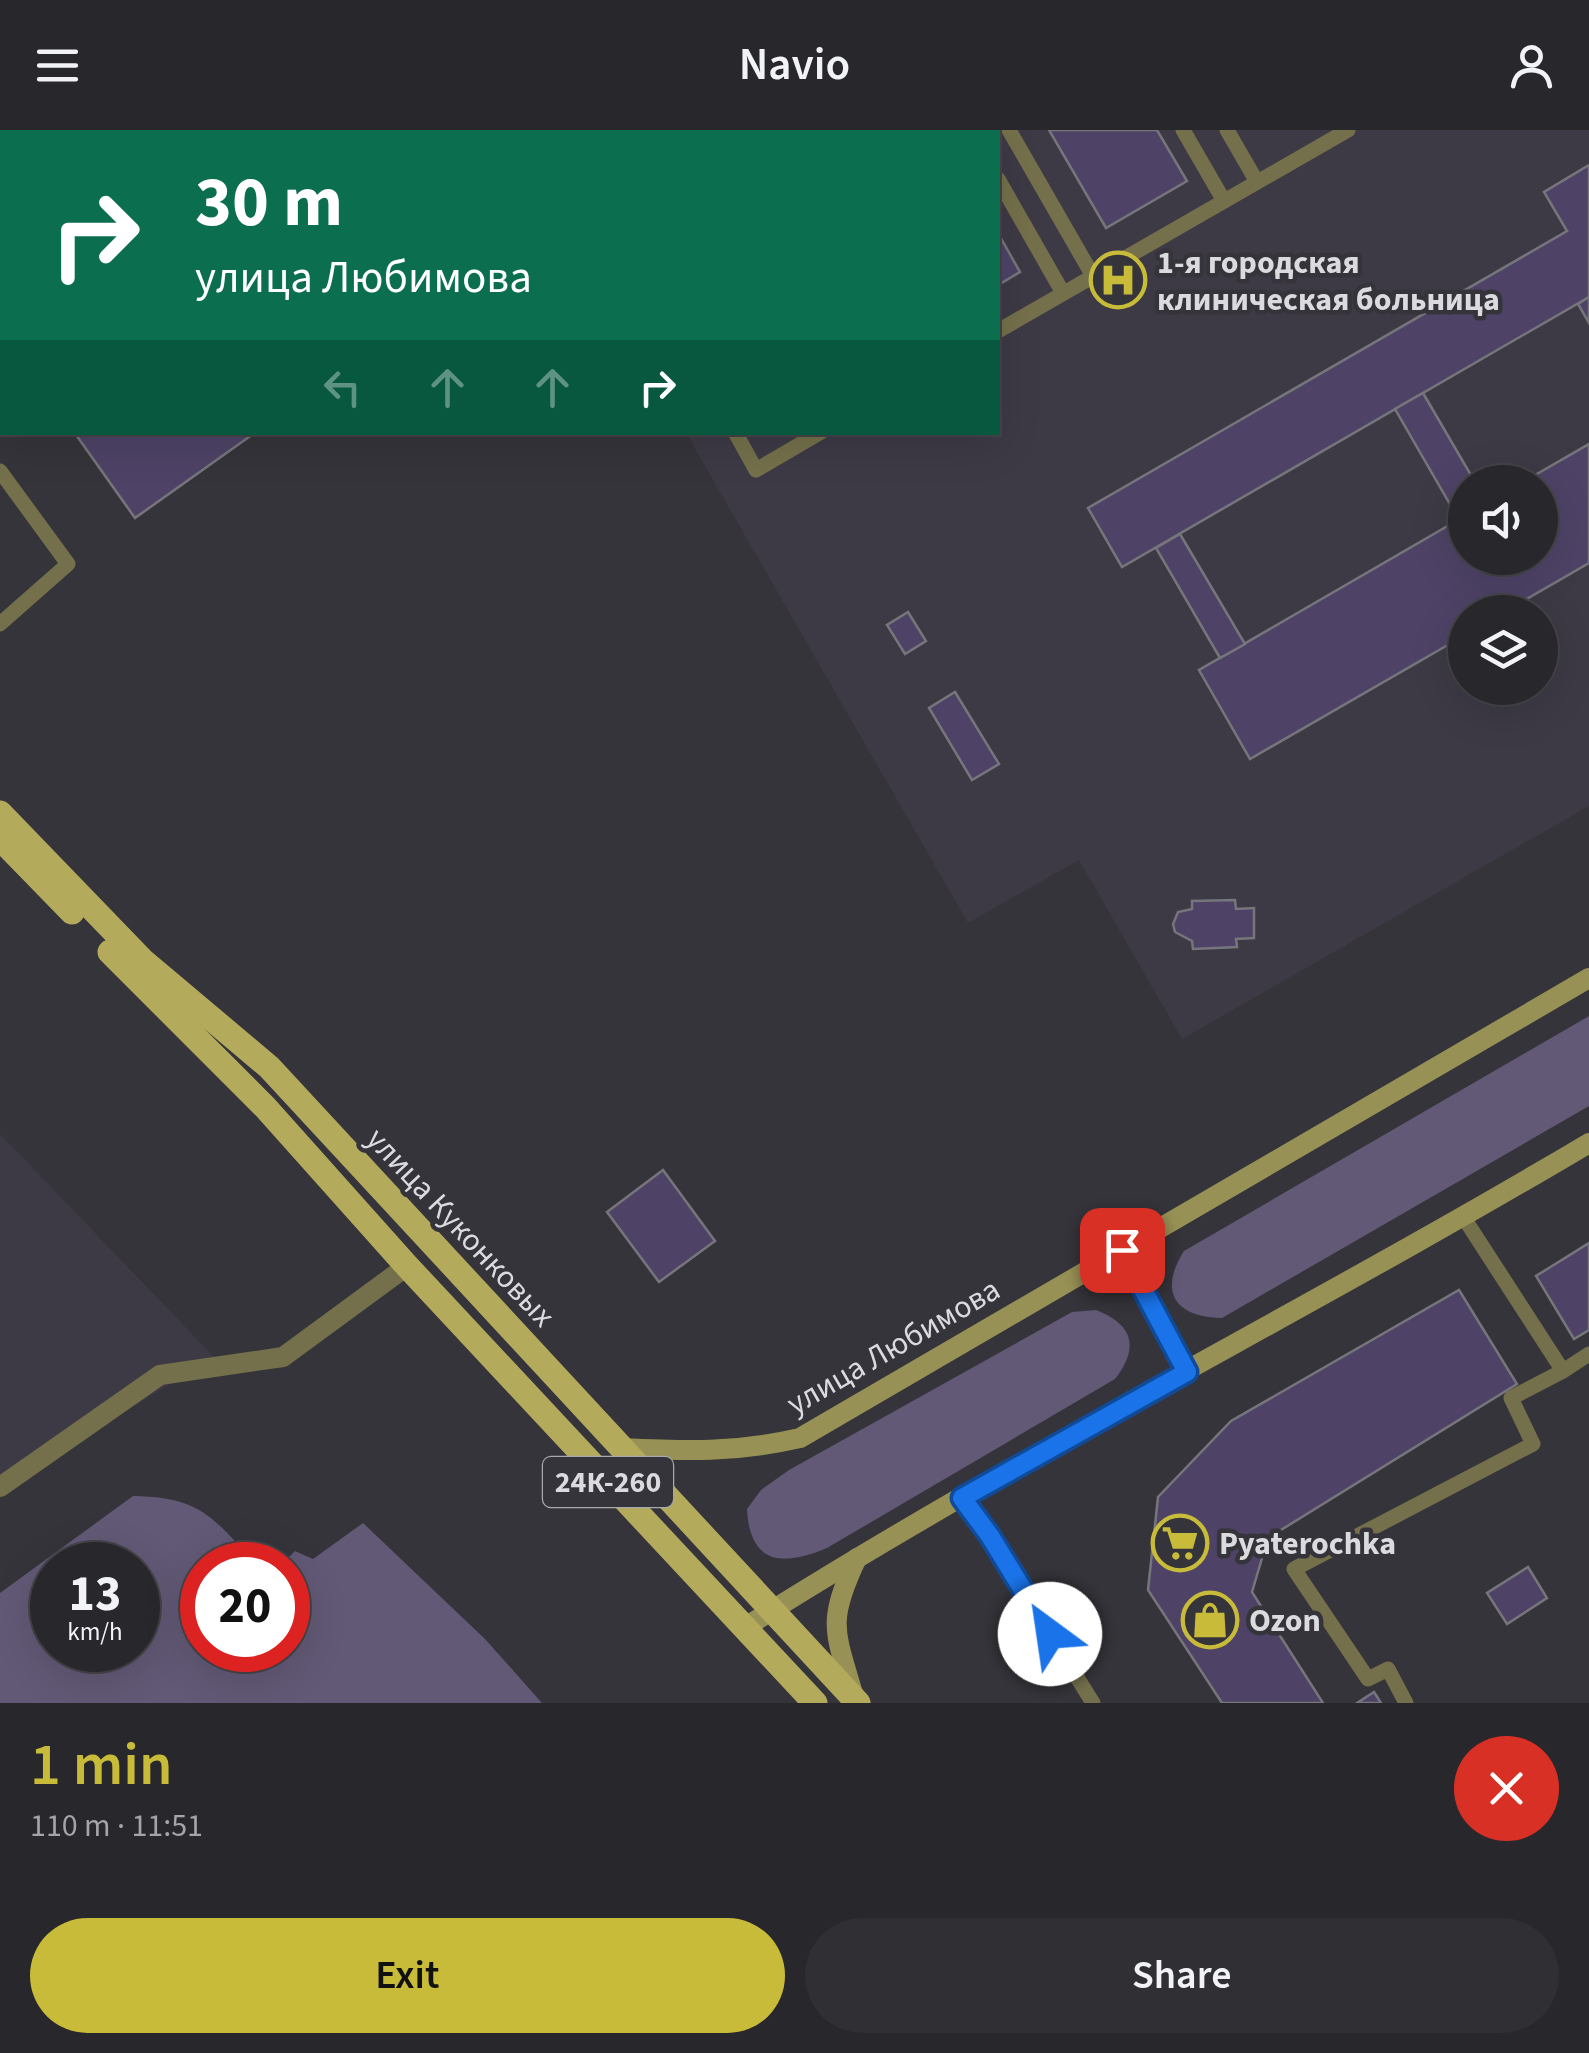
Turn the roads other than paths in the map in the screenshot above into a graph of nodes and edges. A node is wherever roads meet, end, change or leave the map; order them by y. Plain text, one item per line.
1 (1009, 130) edge
2 (1183, 130) edge
3 (1227, 130) edge
4 (1348, 130) edge
5 (1257, 182) junction
6 (1000, 183) edge
7 (1224, 202) junction
8 (1093, 276) junction
9 (1063, 293) junction
10 (1000, 330) edge
11 (736, 435) edge
12 (815, 435) edge
13 (0, 470) edge
14 (0, 624) edge
15 (0, 812) edge
16 (0, 838) edge
17 (1589, 978) edge
18 (1589, 1143) edge
19 (1464, 1218) junction
20 (1122, 1250) junction
21 (407, 1266) junction
22 (1589, 1354) edge
23 (1563, 1371) junction
24 (1187, 1372) junction
25 (621, 1448) junction
26 (0, 1487) edge
27 (962, 1498) junction
28 (858, 1556) junction
29 (774, 1610) junction
30 (744, 1628) junction
31 (856, 1701) edge
32 (814, 1703) edge
33 (1093, 1703) edge
34 (1406, 1703) edge

1 - 8 lane
2 - 7 lane
3 - 5 lane
4 - 5 lane
5 - 7 lane
6 - 9 lane
7 - 8 lane
8 - 9 lane
9 - 10 lane
11 - 12 lane
13 - 14 lane
15 - 25 main road, улица Куконковых
16 - 21 main road, улица Куконковых / 24К-260
17 - 20 main road, улица Любимова
18 - 19 main road
19 - 23 lane
19 - 24 main road
20 - 24 main road
20 - 25 main road, улица Любимова
21 - 26 street
21 - 30 main road, улица Куконковых / 24К-260
22 - 23 lane
23 - 34 lane
24 - 27 main road
25 - 29 main road, улица Куконковых
27 - 28 main road
27 - 33 lane
28 - 29 main road
28 - 31 main road
29 - 30 main road
29 - 31 main road, улица Куконковых
30 - 32 main road, улица Куконковых / 24К-260

